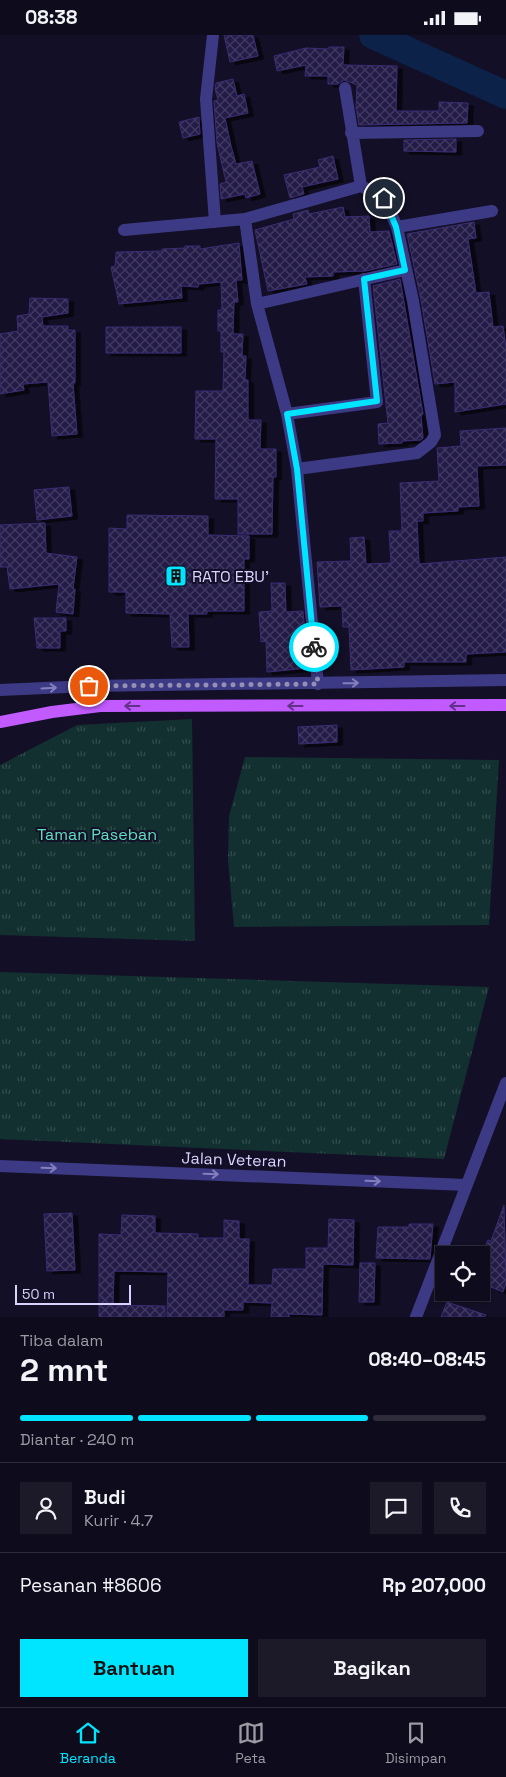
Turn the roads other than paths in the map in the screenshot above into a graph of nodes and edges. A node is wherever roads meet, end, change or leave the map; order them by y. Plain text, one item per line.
1 (214, 35) edge
2 (346, 88) dead end
3 (478, 131) dead end
4 (351, 133) junction
5 (360, 186) junction
6 (492, 211) dead end
7 (245, 219) junction
8 (215, 222) junction
9 (396, 227) junction
10 (124, 230) dead end
11 (405, 270) junction
12 (364, 279) junction
13 (257, 304) junction
14 (287, 414) junction
15 (297, 469) junction
16 (506, 680) edge
17 (318, 684) junction
18 (0, 690) edge
19 (506, 705) edge
20 (0, 722) edge
21 (506, 1083) edge
22 (0, 1165) edge
23 (466, 1185) junction
24 (416, 1317) edge

1 - 8 street
2 - 4 street
3 - 4 street
4 - 5 street
5 - 7 street
5 - 9 street
6 - 9 street
7 - 8 street
7 - 13 street
8 - 10 street
9 - 11 street
11 - 12 street
11 - 15 street
12 - 13 street
12 - 14 street
13 - 14 street
14 - 15 street
15 - 17 street
17 -> 16 street
18 -> 17 street
19 -> 20 main road
21 - 23 street
22 -> 23 street, Jalan Veteran
23 - 24 street

